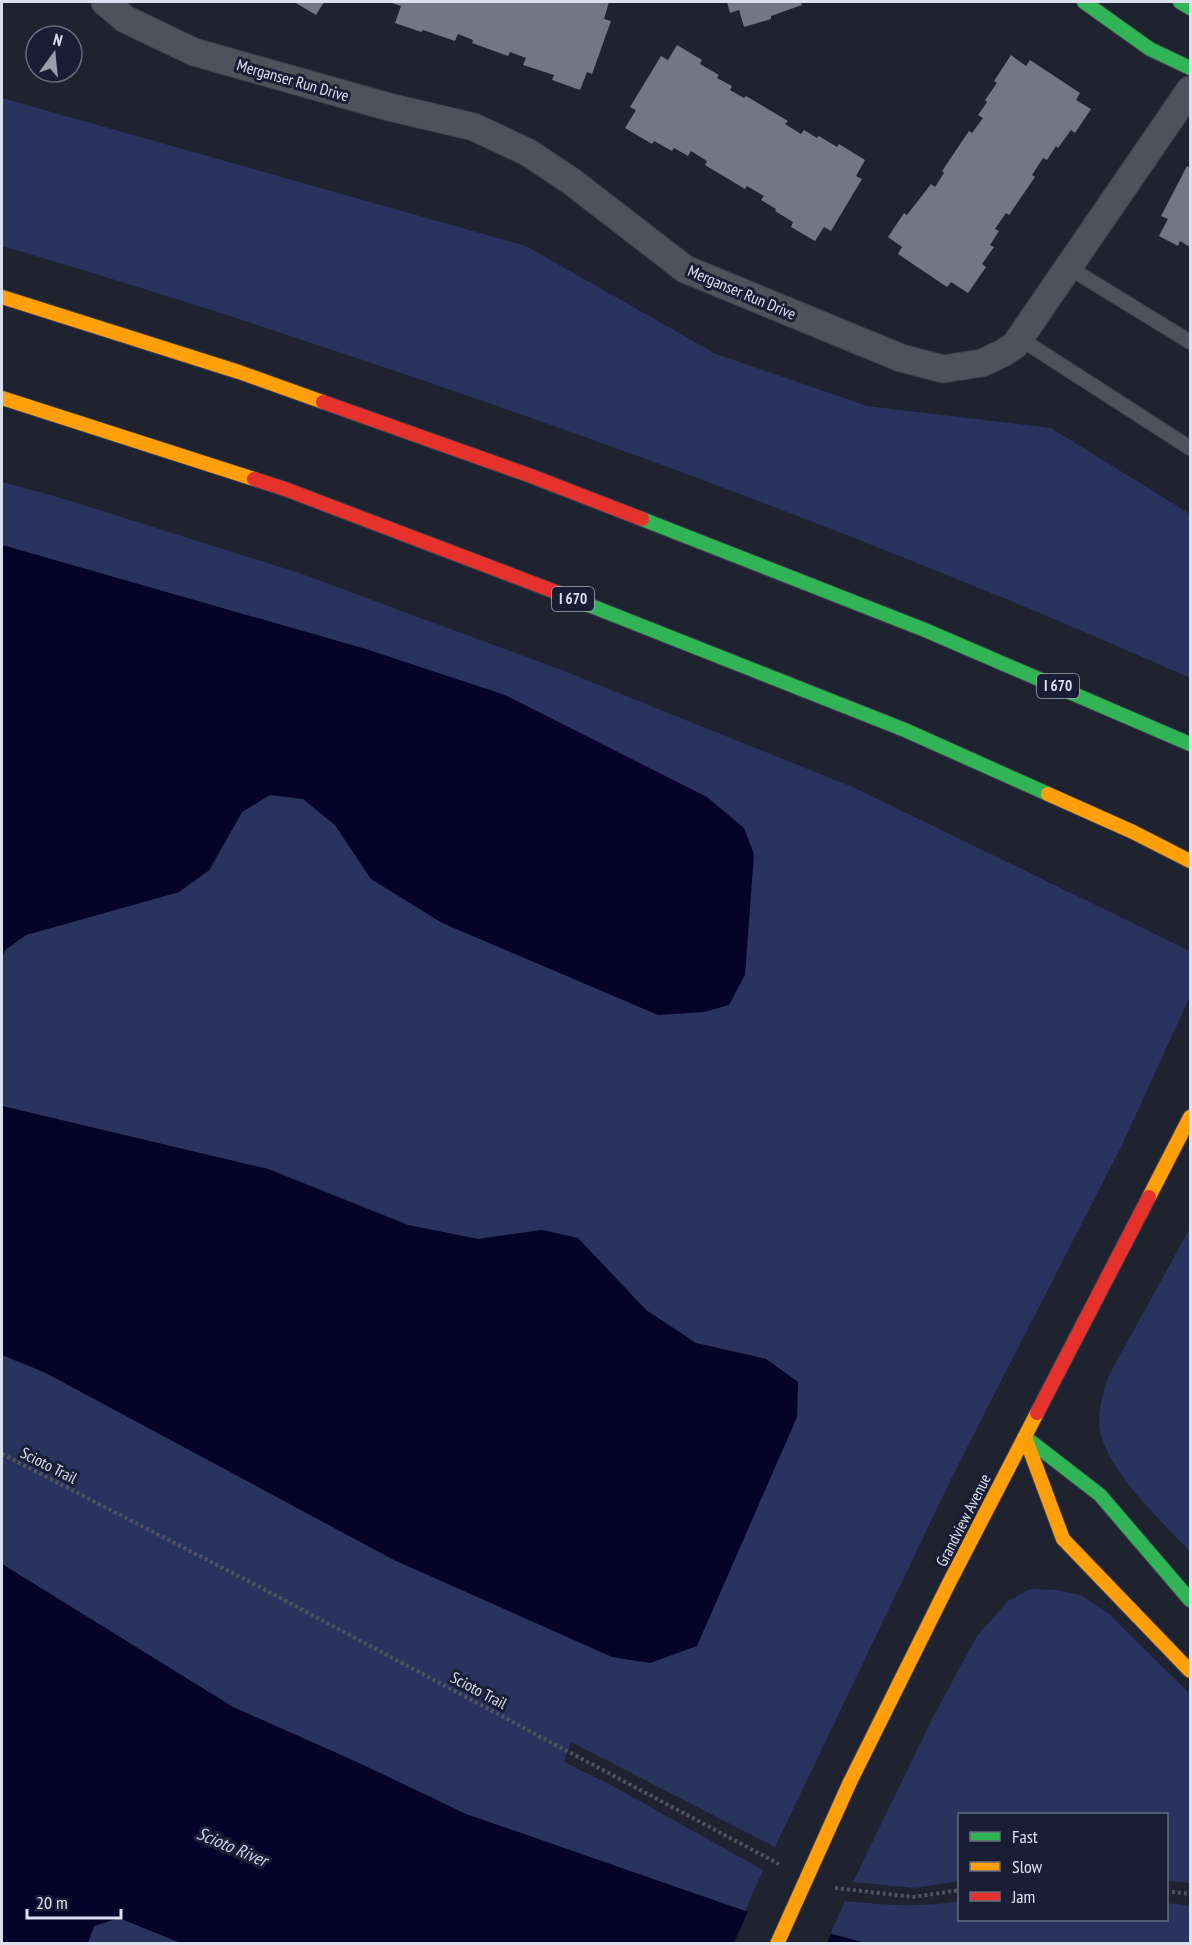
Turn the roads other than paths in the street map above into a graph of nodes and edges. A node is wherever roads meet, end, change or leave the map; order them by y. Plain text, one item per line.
1 (105, 2) edge
2 (1084, 2) edge
3 (1180, 2) edge
4 (1191, 8) edge
5 (1191, 68) edge
6 (1191, 90) edge
7 (1068, 267) junction
8 (2, 297) edge
9 (1019, 338) junction
10 (1191, 342) edge
11 (2, 398) edge
12 (1191, 448) edge
13 (1191, 744) edge
14 (1186, 866) edge
15 (1191, 1117) edge
16 (1025, 1437) junction
17 (1191, 1600) edge
18 (1191, 1671) edge
19 (777, 1944) edge

1 - 9 street, Merganser Run Drive
2 - 5 main road
3 - 4 main road
6 - 7 street, Merganser Run Drive
7 - 9 street, Merganser Run Drive
7 - 10 lane
8 - 13 main road, I 670
9 - 12 lane
11 - 14 main road, I 670
15 - 16 main road, Grandview Avenue
16 - 17 main road
16 - 18 main road
16 - 19 main road, Grandview Avenue, bridge

